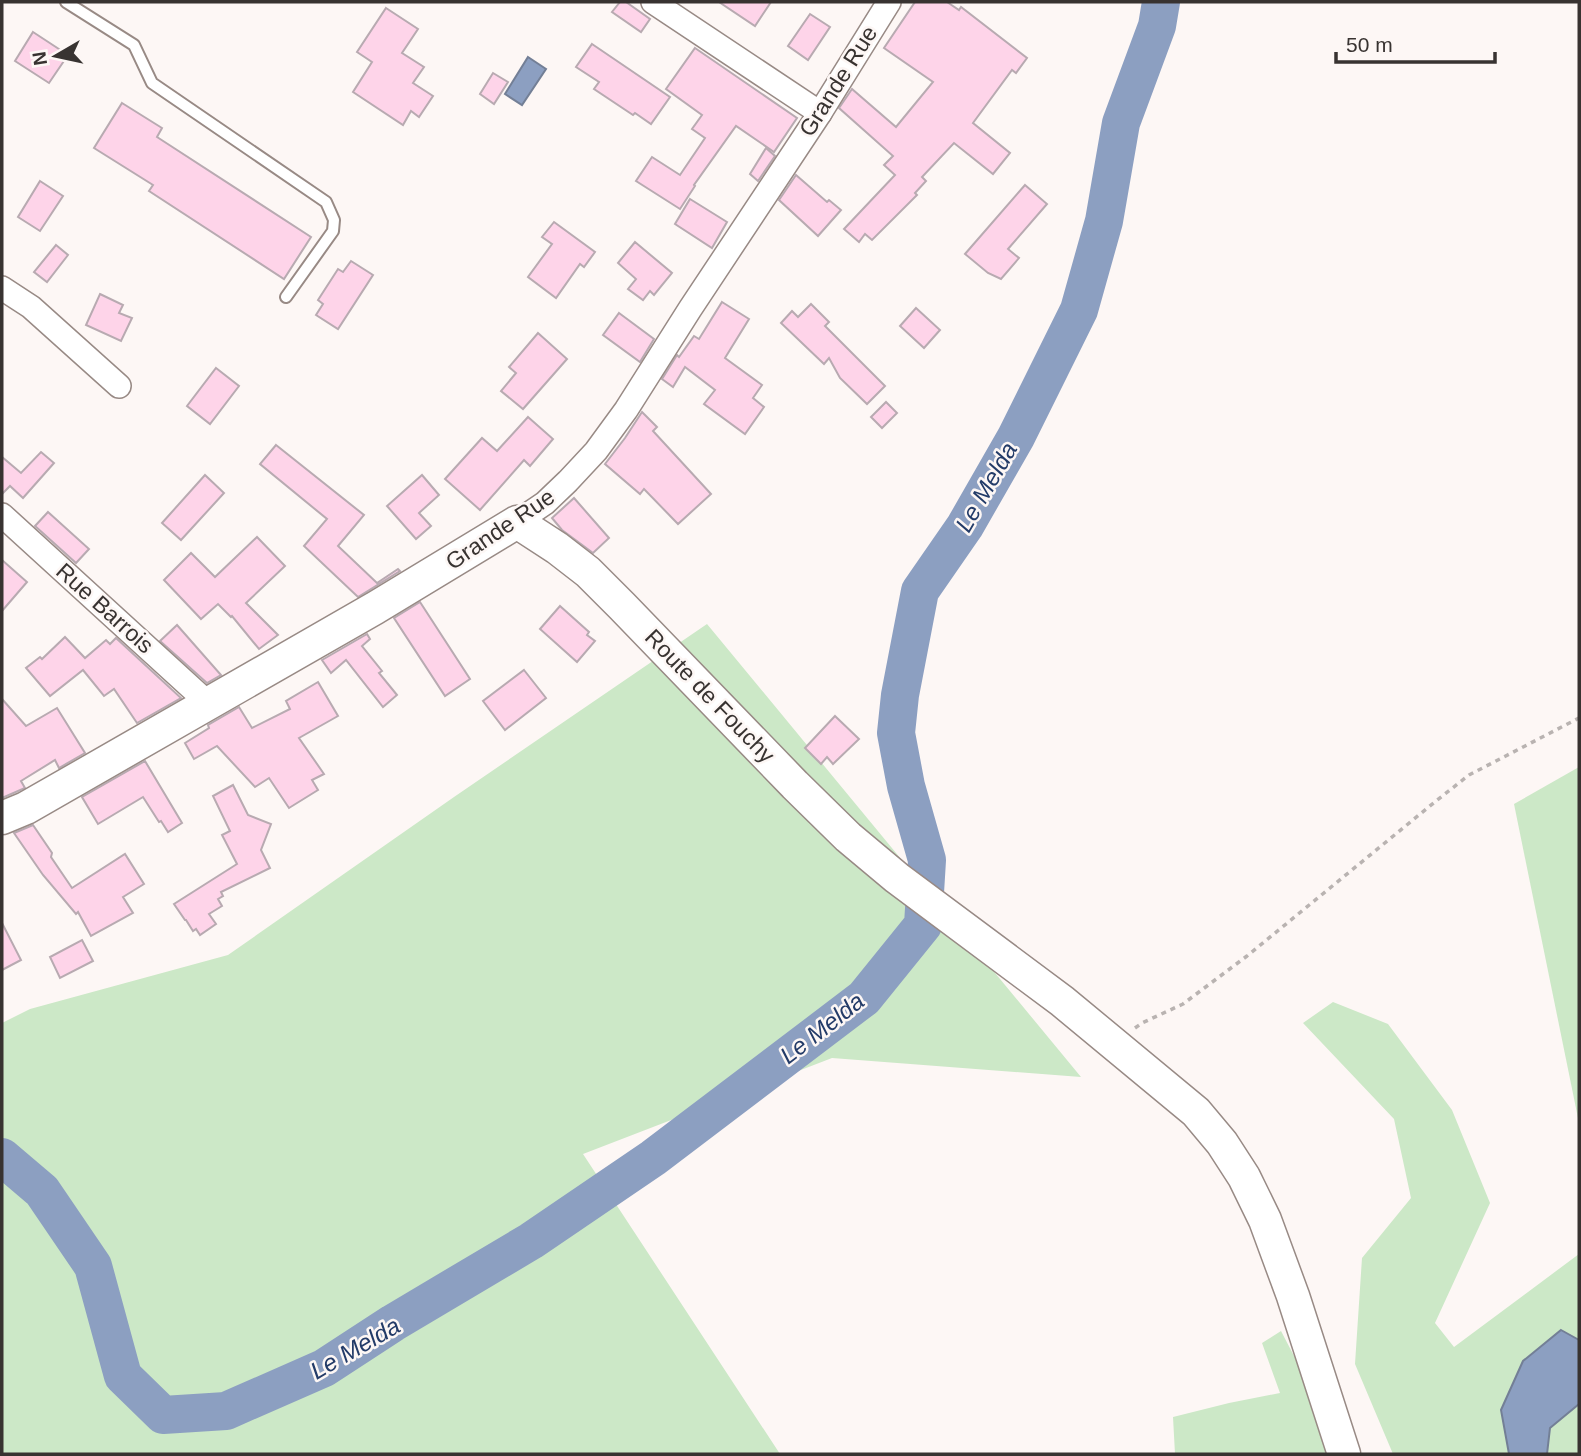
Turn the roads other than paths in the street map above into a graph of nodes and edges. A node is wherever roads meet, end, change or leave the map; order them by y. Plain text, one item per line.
1 (65, 2) edge
2 (653, 2) edge
3 (889, 2) edge
4 (820, 113) junction
5 (2, 288) edge
6 (286, 297) dead end
7 (119, 386) dead end
8 (2, 515) edge
9 (517, 522) junction
10 (208, 703) junction
11 (2, 818) edge
12 (1344, 1454) edge

1 - 6 lane
2 - 4 street
3 - 4 street, Grande Rue
4 - 9 street, Grande Rue
5 - 7 street
8 - 10 street, Rue Barrois
9 - 10 street, Grande Rue
9 - 12 street, Route de Fouchy
10 - 11 street, Grande Rue

